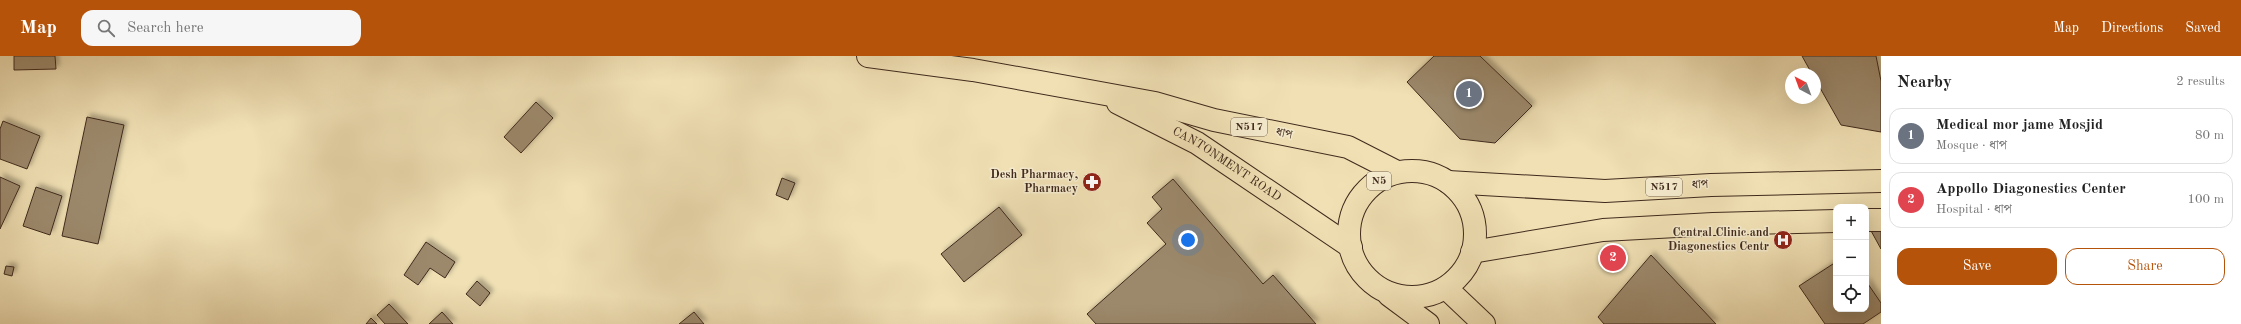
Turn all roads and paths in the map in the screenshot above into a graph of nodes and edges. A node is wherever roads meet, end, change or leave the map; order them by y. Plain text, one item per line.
1 (868, 56) edge
2 (1096, 91) junction
3 (1397, 172) junction
4 (1881, 181) edge
5 (1448, 182) junction
6 (1869, 220) edge
7 (1881, 220) edge
8 (1833, 221) edge
9 (1351, 247) junction
10 (1472, 252) junction
11 (1446, 288) junction
12 (1387, 293) junction
13 (1428, 324) edge
14 (1484, 324) edge

1 - 2 highway, ধাপ
2 - 3 highway, ধাপ / N517
2 - 9 highway, CANTONMENT ROAD
3 - 5 highway, N5
3 - 9 highway, N5
4 - 5 highway, ধাপ / N517
5 - 10 highway, N5
6 - 7 highway
8 - 10 highway
9 - 12 highway, N5
10 - 11 highway, N5
11 - 12 highway, N5
11 - 14 highway
12 - 13 highway, N5

